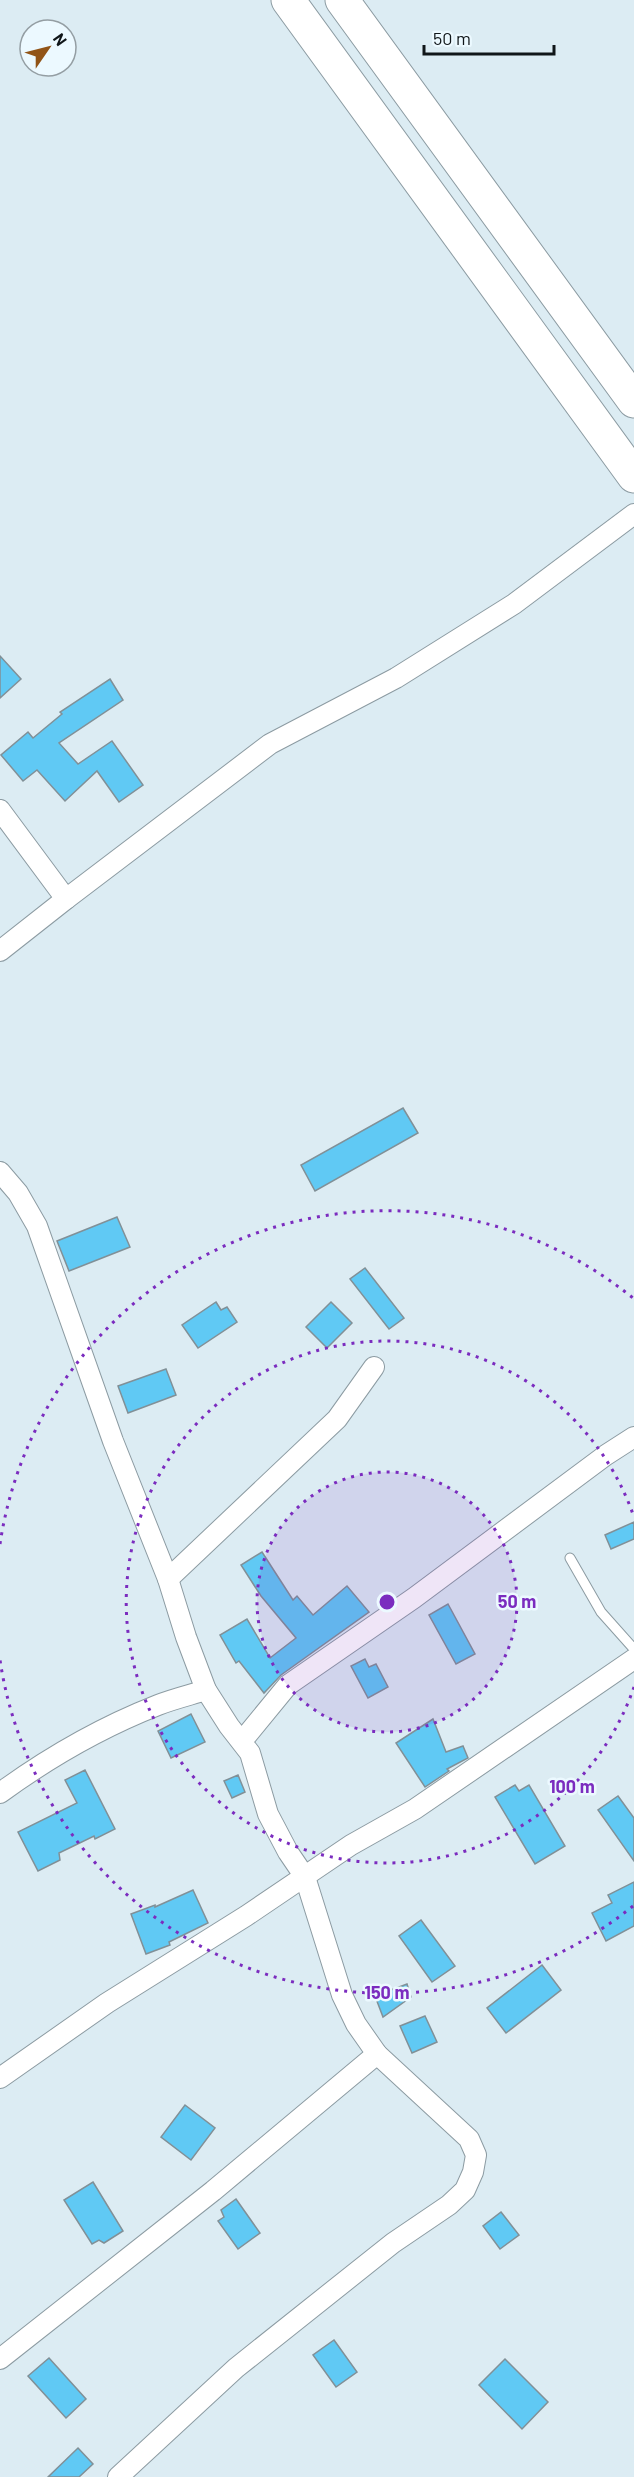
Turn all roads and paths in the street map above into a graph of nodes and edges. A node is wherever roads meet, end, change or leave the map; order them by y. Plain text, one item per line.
1 (288, 0) edge
2 (342, 0) edge
3 (634, 401) edge
4 (634, 476) edge
5 (634, 514) edge
6 (0, 810) edge
7 (66, 899) junction
8 (0, 951) edge
9 (0, 1172) edge
10 (374, 1367) dead end
11 (634, 1437) edge
12 (570, 1558) dead end
13 (168, 1579) junction
14 (634, 1649) edge
15 (634, 1659) edge
16 (206, 1690) junction
17 (242, 1741) junction
18 (0, 1793) edge
19 (305, 1877) junction
20 (377, 2054) junction
21 (0, 2078) edge
22 (0, 2359) edge
23 (118, 2477) edge

1 - 4 highway
2 - 3 highway
5 - 7 street
6 - 7 street
7 - 8 street
9 - 13 street
10 - 13 street
11 - 17 street
12 - 14 lane
13 - 16 street
15 - 19 street
16 - 17 street
16 - 18 street
17 - 19 street
19 - 20 street
19 - 21 street
20 - 22 street
20 - 23 street

